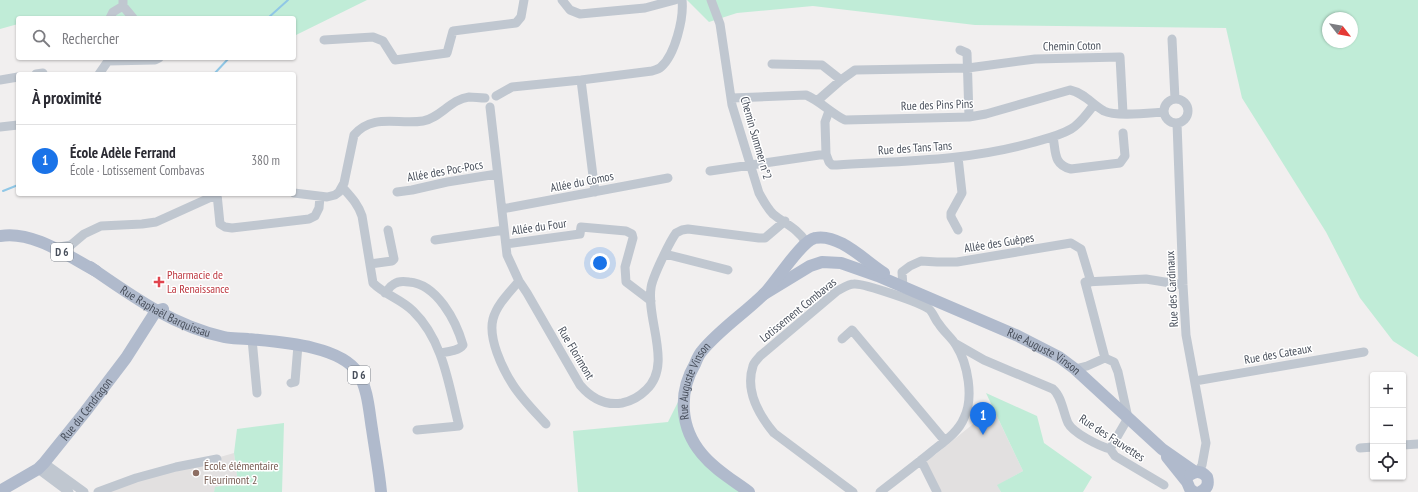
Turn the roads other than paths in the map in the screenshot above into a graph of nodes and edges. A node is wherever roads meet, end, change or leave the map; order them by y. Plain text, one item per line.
1 (524, 0) edge
2 (562, 0) edge
3 (675, 0) edge
4 (682, 0) edge
5 (711, 0) edge
6 (123, 3) edge
7 (111, 16) edge
8 (132, 16) edge
9 (1172, 39) dead end
10 (324, 40) dead end
11 (960, 50) dead end
12 (108, 60) edge
13 (155, 60) edge
14 (772, 64) dead end
15 (968, 68) junction
16 (100, 72) edge
17 (16, 77) edge
18 (0, 80) edge
19 (581, 80) junction
20 (841, 80) junction
21 (496, 96) junction
22 (484, 98) junction
23 (732, 98) junction
24 (1175, 99) junction
25 (817, 101) junction
26 (1094, 105) junction
27 (490, 106) junction
28 (829, 111) junction
29 (1164, 112) junction
30 (1123, 113) junction
31 (969, 117) junction
32 (1177, 123) junction
33 (16, 125) edge
34 (0, 127) edge
35 (1123, 132) dead end
36 (1053, 137) junction
37 (826, 154) junction
38 (958, 157) junction
39 (750, 164) junction
40 (710, 171) dead end
41 (498, 174) junction
42 (668, 178) dead end
43 (343, 188) junction
44 (397, 192) dead end
45 (595, 192) junction
46 (296, 193) edge
47 (213, 196) edge
48 (217, 196) edge
49 (320, 196) junction
50 (502, 209) junction
51 (784, 221) junction
52 (388, 230) dead end
53 (504, 230) junction
54 (958, 230) dead end
55 (84, 234) junction
56 (0, 236) edge
57 (435, 240) dead end
58 (506, 244) junction
59 (804, 244) junction
60 (54, 248) junction
61 (851, 250) junction
62 (665, 254) junction
63 (76, 260) junction
64 (834, 262) junction
65 (370, 264) junction
66 (810, 266) junction
67 (90, 267) junction
68 (728, 270) dead end
69 (519, 281) junction
70 (1091, 282) junction
71 (1183, 285) junction
72 (906, 288) junction
73 (385, 293) junction
74 (764, 294) junction
75 (651, 301) junction
76 (915, 303) junction
77 (933, 305) junction
78 (156, 311) junction
79 (250, 339) junction
80 (842, 339) dead end
81 (956, 344) junction
82 (298, 345) junction
83 (1364, 352) dead end
84 (440, 353) junction
85 (1104, 358) junction
86 (1075, 368) junction
87 (1195, 381) junction
88 (291, 383) dead end
89 (257, 392) dead end
90 (1128, 418) junction
91 (546, 424) dead end
92 (417, 430) dead end
93 (945, 441) junction
94 (1418, 444) edge
95 (1406, 445) edge
96 (1370, 447) edge
97 (1360, 448) dead end
98 (1110, 449) junction
99 (1162, 449) junction
100 (1205, 452) junction
101 (217, 459) dead end
102 (921, 460) junction
103 (1184, 465) junction
104 (41, 466) junction
105 (1164, 485) dead end
106 (1199, 486) edge
107 (0, 491) edge
108 (69, 492) edge
109 (84, 492) edge
110 (98, 492) edge
111 (381, 492) edge
112 (749, 492) edge
113 (853, 492) edge
114 (880, 492) edge
115 (937, 492) edge

1 - 10 street
2 - 3 street
4 - 19 street
5 - 23 street, Chemin Summer n°2
6 - 7 street
6 - 8 street
9 - 24 street
11 - 15 street
12 - 13 street
12 - 16 street
14 - 20 street
15 - 20 street, Chemin Coton
15 - 30 street, Chemin Coton
15 - 31 street
17 - 18 street
19 - 21 street
19 - 45 street
20 - 25 street, Chemin Coton
21 - 22 street
21 - 27 street
22 - 27 street
22 - 43 street
23 - 25 street, Rue des Pins Pins
23 - 39 street, Chemin Summer n°2
24 - 29 street
24 - 32 street
25 - 28 street, Rue des Pins Pins
26 - 30 street, Rue des Pins Pins
26 - 31 street, Rue des Pins Pins
26 - 36 street, Rue des Tans Tans
27 - 41 street, Rue Florimont
28 - 31 street, Rue des Pins Pins
28 - 37 street
29 - 30 street, Rue des Pins Pins
29 - 32 street
32 - 71 street, Rue des Cardinaux
33 - 34 street
35 - 36 street
36 - 38 street, Rue des Tans Tans
37 - 38 street, Rue des Tans Tans
37 - 39 street
38 - 54 street
39 - 40 street
39 - 51 street, Chemin Summer n°2
41 - 44 street, Allée des Poc-Pocs
41 - 50 street, Rue Florimont
42 - 45 street, Allée du Comos
43 - 49 street
43 - 65 street
45 - 50 street, Allée du Comos
46 - 49 street
47 - 55 street
48 - 49 street
50 - 53 street, Rue Florimont
51 - 59 street, Chemin Summer n°2
51 - 62 street, Rue Florimont
52 - 65 street
53 - 57 street
53 - 58 street, Rue Florimont
55 - 60 street
55 - 63 street
56 - 60 main road, Rue Raphaël Barquissau / D 6
58 - 69 street, Rue Florimont
58 - 75 street, Allée du Four
59 - 61 main road, Rue Auguste Vinson
59 - 66 main road
59 - 74 main road, Rue Auguste Vinson
60 - 63 main road, Rue Raphaël Barquissau / D 6
61 - 64 main road
61 - 72 main road, Rue Auguste Vinson
62 - 68 street
62 - 75 street, Rue Florimont
63 - 67 main road, Rue Raphaël Barquissau / D 6
64 - 66 main road, Rue Auguste Vinson
64 - 72 main road, Rue Auguste Vinson
65 - 73 street
66 - 74 main road, Rue Auguste Vinson
67 - 78 main road, Rue Raphaël Barquissau / D 6
67 - 79 main road, Rue Raphaël Barquissau / D 6
69 - 75 street, Rue Florimont
69 - 91 street
70 - 71 street
70 - 72 street, Allée des Guêpes
70 - 85 street, Allée des Guêpes
71 - 87 street, Rue des Cardinaux
72 - 76 street
72 - 77 main road, Rue Auguste Vinson
73 - 84 street
73 - 84 street
74 - 112 main road, Rue Auguste Vinson
76 - 77 street, Lotissement Combavas
76 - 113 street, Lotissement Combavas
77 - 81 street
77 - 86 main road, Rue Auguste Vinson
78 - 79 main road
78 - 104 main road, Rue du Cendragon
79 - 82 main road, Rue Raphaël Barquissau / D 6
79 - 89 street
80 - 93 street
81 - 93 street
81 - 98 street, Rue des Fauvettes
82 - 88 street
82 - 111 main road, Rue Raphaël Barquissau / D 6
83 - 87 street, Rue des Cateaux
84 - 92 street
85 - 86 street
85 - 90 street
86 - 90 main road, Rue Auguste Vinson
87 - 100 street, Rue des Cardinaux
90 - 98 street
90 - 99 main road, Rue Auguste Vinson
93 - 102 street
94 - 95 street
96 - 97 street
98 - 105 street, Rue des Fauvettes
99 - 103 main road
99 - 106 main road
100 - 103 street
100 - 106 street, Rue des Cardinaux
101 - 110 street
102 - 114 street
102 - 115 street
103 - 106 main road
104 - 107 main road, Rue du Cendragon
104 - 108 street
104 - 109 street

